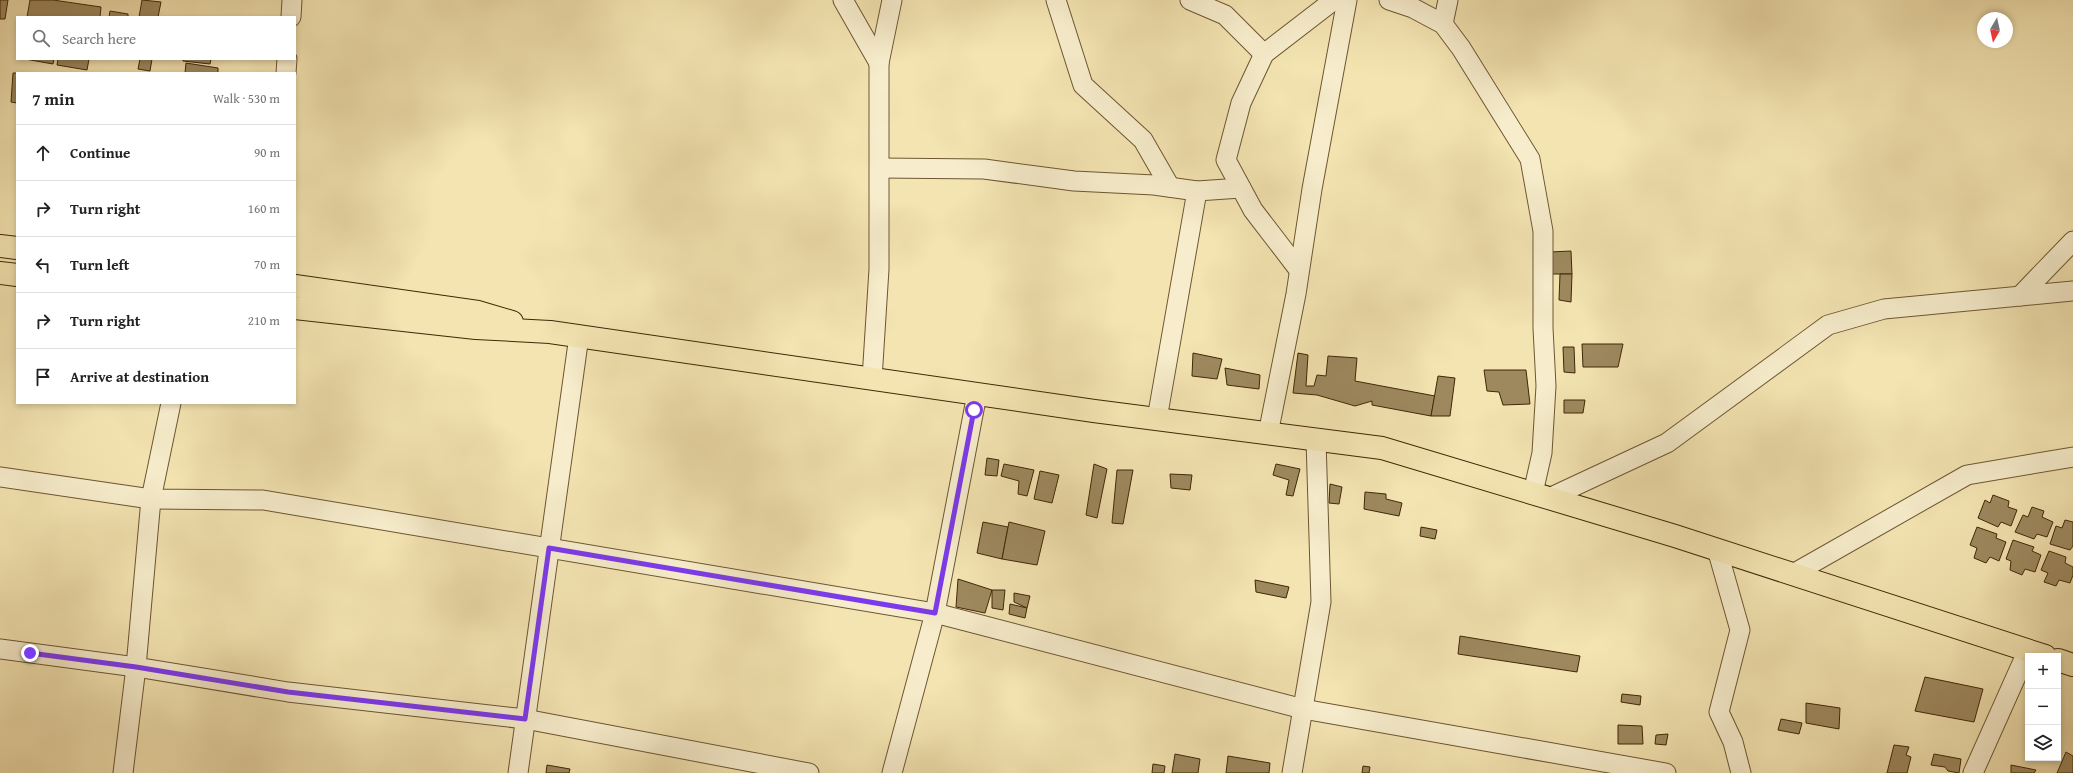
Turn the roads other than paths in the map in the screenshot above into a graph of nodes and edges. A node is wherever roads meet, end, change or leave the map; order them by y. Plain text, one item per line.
1 (292, 0) edge
2 (843, 0) edge
3 (892, 0) edge
4 (1056, 0) edge
5 (1190, 0) edge
6 (1334, 0) edge
7 (1347, 0) edge
8 (1389, 0) edge
9 (1448, 0) edge
10 (291, 16) edge
11 (1444, 24) junction
12 (1264, 54) junction
13 (287, 60) edge
14 (879, 63) junction
15 (286, 72) edge
16 (880, 168) junction
17 (1170, 187) junction
18 (1241, 188) junction
19 (1197, 191) junction
20 (2073, 241) edge
21 (0, 246) edge
22 (16, 248) edge
23 (1299, 270) junction
24 (0, 273) edge
25 (16, 275) edge
26 (296, 286) edge
27 (2073, 291) edge
28 (2020, 296) junction
29 (296, 308) edge
30 (550, 332) junction
31 (579, 336) junction
32 (872, 379) junction
33 (977, 394) junction
34 (171, 404) edge
35 (1157, 419) junction
36 (1268, 434) junction
37 (1316, 440) junction
38 (2073, 457) edge
39 (0, 477) edge
40 (1541, 496) junction
41 (152, 499) junction
42 (549, 548) junction
43 (1717, 550) junction
44 (1793, 574) junction
45 (935, 613) junction
46 (0, 649) edge
47 (2037, 653) edge
48 (2061, 661) edge
49 (2073, 665) edge
50 (136, 667) junction
51 (2025, 676) edge
52 (1303, 709) junction
53 (525, 719) junction
54 (123, 773) edge
55 (518, 773) edge
56 (809, 773) edge
57 (892, 773) edge
58 (1292, 773) edge
59 (1666, 773) edge
60 (1741, 773) edge
61 (1973, 773) edge

1 - 10 street
2 - 14 street
3 - 14 street
4 - 17 street
5 - 12 street
6 - 12 street
7 - 23 street
8 - 11 street
9 - 11 street
11 - 40 street
12 - 18 street
13 - 15 street
14 - 16 street
16 - 17 street
16 - 32 street
17 - 19 street
18 - 19 street
18 - 23 street
19 - 35 street
20 - 28 street
21 - 22 highway
23 - 36 street
24 - 25 highway
26 - 30 highway
27 - 28 street
28 - 40 street
29 - 30 highway
30 - 31 highway
31 - 32 highway
31 - 42 street
32 - 33 highway
33 - 35 highway
33 - 45 street
34 - 41 street
35 - 36 highway
36 - 37 highway
37 - 40 highway
37 - 52 street
38 - 44 street
39 - 41 street
40 - 43 highway
41 - 42 street
41 - 50 street
42 - 45 street
42 - 53 street
43 - 44 highway
43 - 60 street
44 - 47 highway
45 - 52 street
45 - 57 street
46 - 50 street
48 - 49 highway
50 - 53 street
50 - 54 street
51 - 61 street
52 - 58 street
52 - 59 street
53 - 55 street
53 - 56 street

